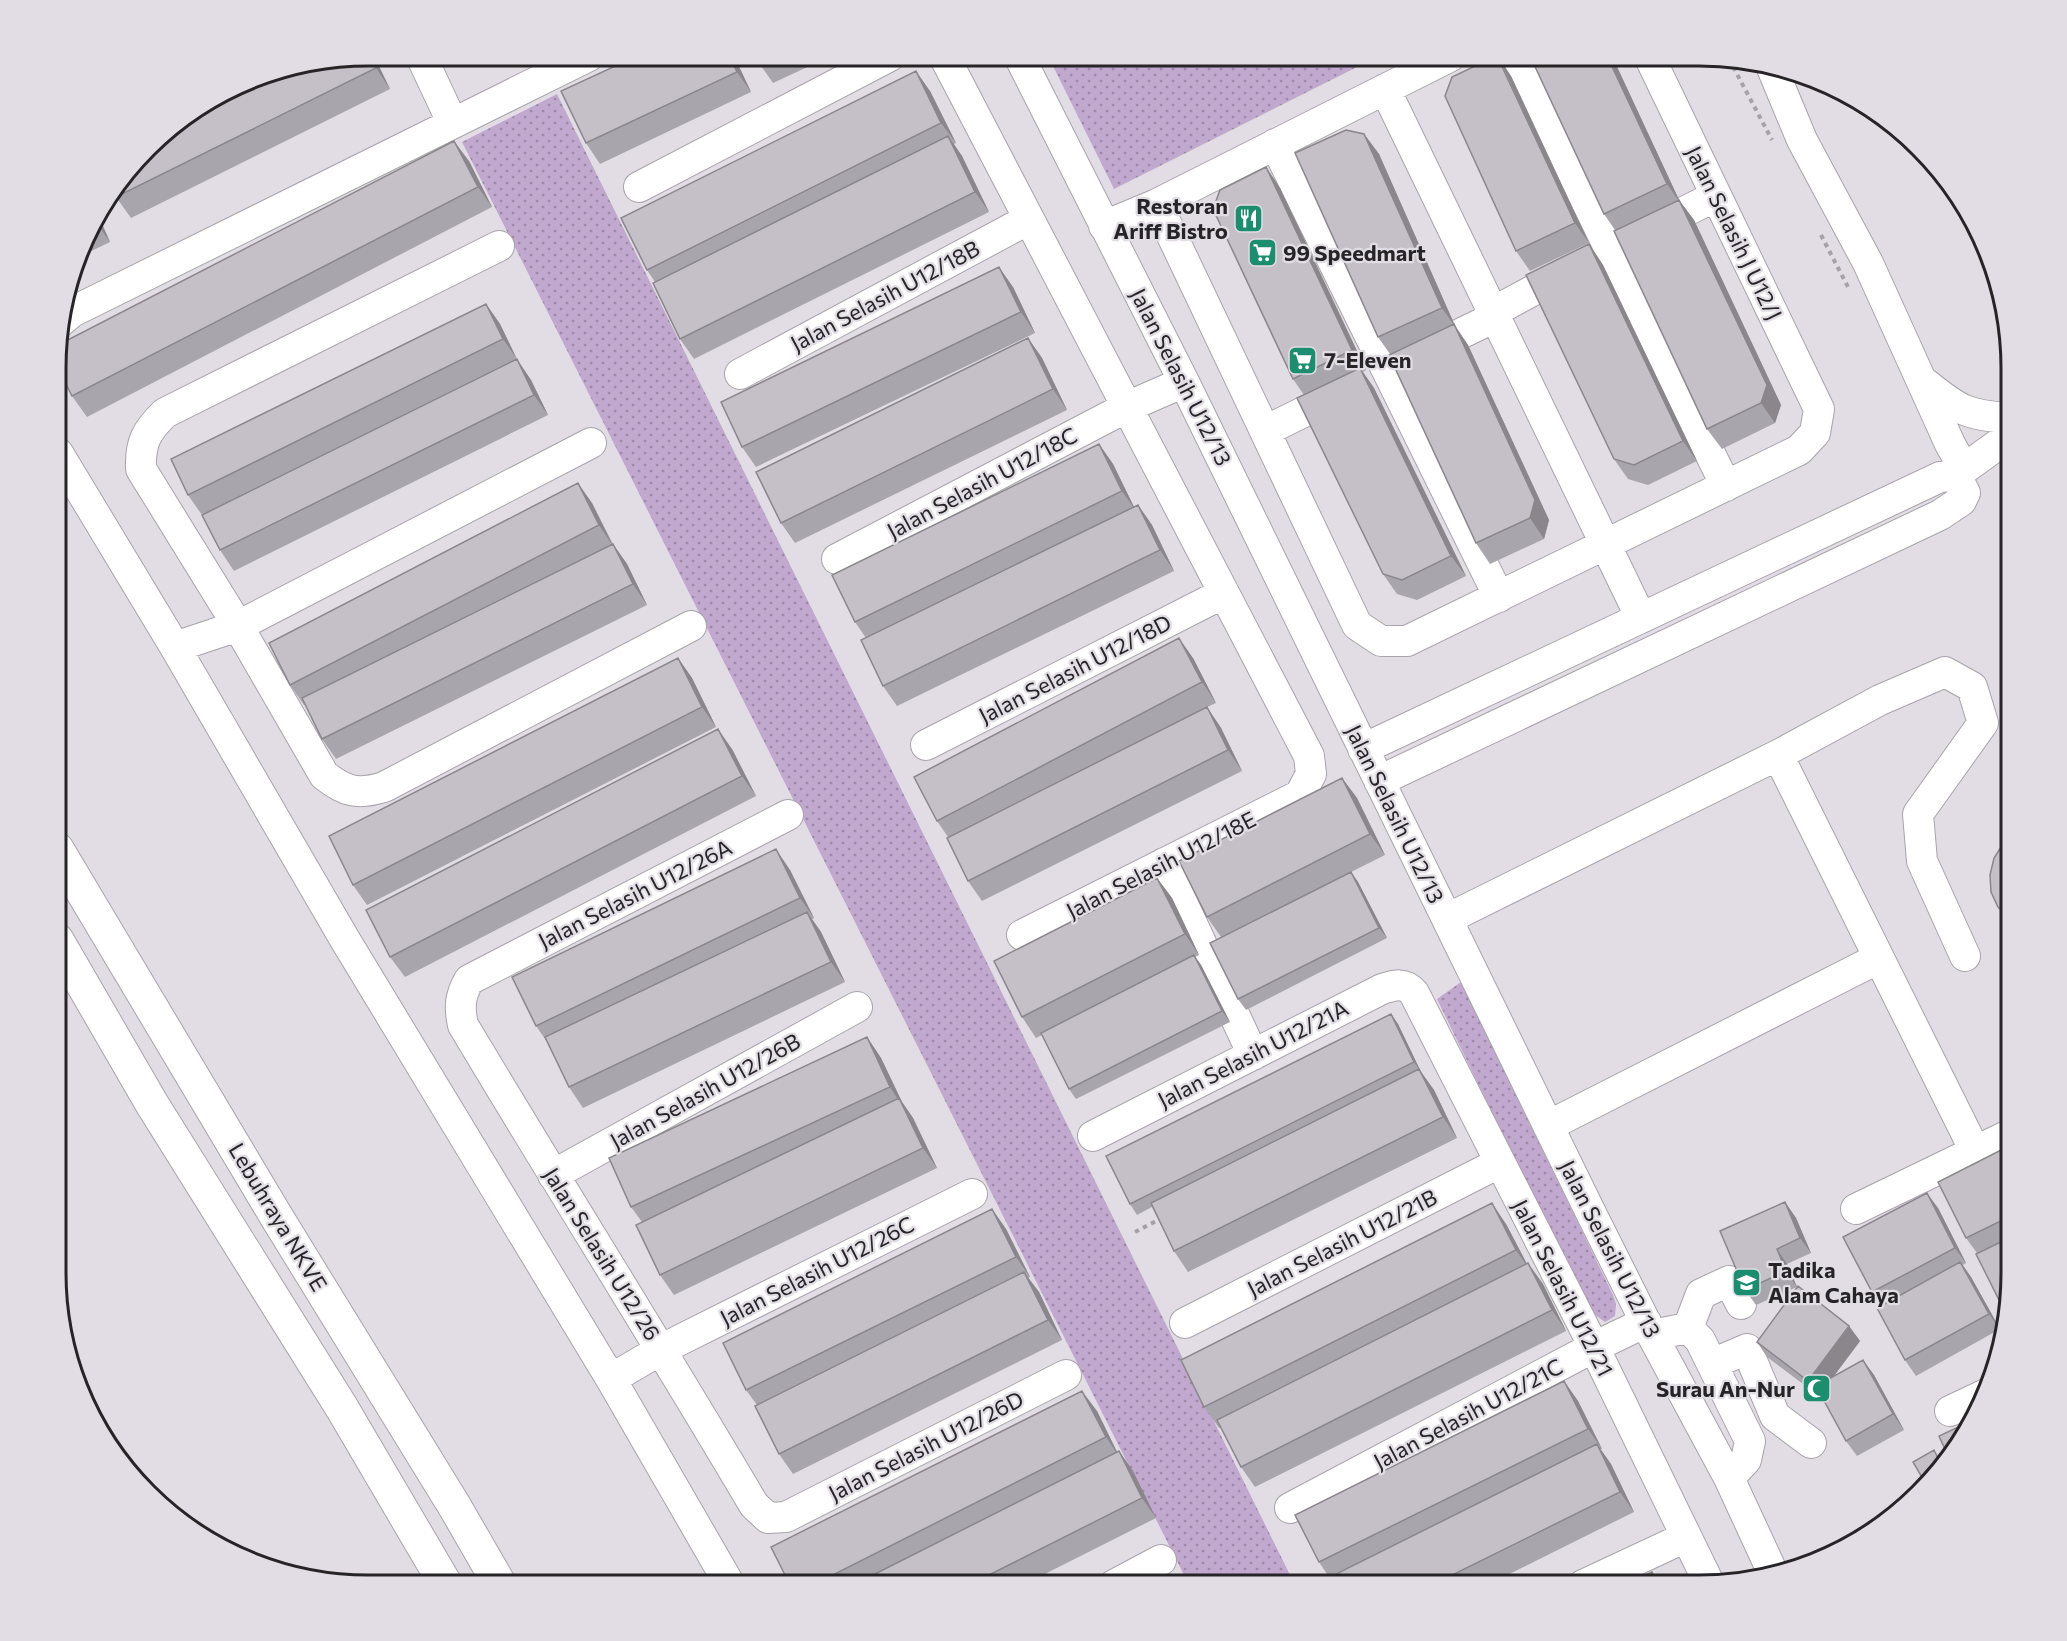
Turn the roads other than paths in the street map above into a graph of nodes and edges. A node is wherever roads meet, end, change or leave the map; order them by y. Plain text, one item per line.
1 (426, 66) edge
2 (568, 66) edge
3 (871, 66) edge
4 (949, 66) edge
5 (1023, 66) edge
6 (1431, 66) edge
7 (1520, 66) edge
8 (1654, 66) edge
9 (1775, 76) edge
10 (1385, 89) junction
11 (452, 122) junction
12 (1275, 144) junction
13 (639, 187) dead end
14 (1716, 195) junction
15 (1157, 204) junction
16 (1029, 219) junction
17 (1104, 226) junction
18 (500, 246) dead end
19 (1610, 249) junction
20 (71, 313) edge
21 (1494, 314) junction
22 (1387, 370) junction
23 (740, 374) dead end
24 (1921, 379) junction
25 (1184, 382) junction
26 (1127, 407) junction
27 (2001, 417) edge
28 (1264, 431) junction
29 (591, 443) dead end
30 (2001, 443) edge
31 (66, 466) edge
32 (1726, 486) junction
33 (1606, 544) junction
34 (837, 559) dead end
35 (1224, 592) junction
36 (1499, 597) junction
37 (1641, 618) junction
38 (238, 626) junction
39 (692, 626) dead end
40 (175, 647) junction
41 (926, 745) dead end
42 (1363, 749) junction
43 (1778, 755) junction
44 (1379, 781) junction
45 (788, 815) dead end
46 (1164, 863) junction
47 (66, 864) edge
48 (1448, 919) junction
49 (1022, 935) dead end
50 (66, 956) edge
51 (1965, 956) dead end
52 (1879, 958) junction
53 (482, 973) joint
54 (1414, 993) joint
55 (857, 1007) dead end
56 (1253, 1055) junction
57 (1548, 1126) junction
58 (1093, 1136) dead end
59 (2001, 1139) edge
60 (1975, 1151) junction
61 (1499, 1163) junction
62 (553, 1175) junction
63 (972, 1194) dead end
64 (1856, 1209) dead end
65 (1742, 1304) edge
66 (1185, 1323) dead end
67 (1688, 1328) junction
68 (1649, 1329) junction
69 (1594, 1347) junction
70 (662, 1349) junction
71 (1712, 1364) junction
72 (1066, 1375) dead end
73 (611, 1379) junction
74 (1973, 1400) edge
75 (1950, 1411) dead end
76 (1811, 1443) dead end
77 (1729, 1478) junction
78 (1290, 1508) dead end
79 (786, 1517) joint
80 (1686, 1537) junction
81 (1161, 1560) dead end
82 (1770, 1566) edge
83 (440, 1575) edge
84 (494, 1575) edge
85 (724, 1575) edge
86 (1133, 1575) edge
87 (1606, 1575) edge
88 (1705, 1575) edge

1 - 11 street
2 - 11 street
3 - 13 street
4 - 16 street
5 - 17 street, Jalan Selasih U12/13
6 - 10 street
7 - 19 street
8 - 14 street, Jalan Selasih J U12/J
9 - 24 street
10 - 12 street
10 - 21 street
11 - 20 street
12 - 15 street
12 - 22 street
14 - 19 street
14 - 32 street, Jalan Selasih J U12/J
15 - 17 street
15 - 28 street
16 - 23 street, Jalan Selasih U12/18B
16 - 26 street
17 - 25 street, Jalan Selasih U12/13
18 - 38 street
19 - 21 street
19 - 32 street
21 - 22 street
21 - 33 street
22 - 28 street
22 - 36 street
24 - 27 street
24 - 30 street
25 - 26 street, Jalan Selasih U12/18C
25 - 42 street, Jalan Selasih U12/13
26 - 34 street, Jalan Selasih U12/18C
26 - 35 street
28 - 36 street
29 - 38 street
31 - 40 street
32 - 33 street
33 - 36 street
33 - 37 street
35 - 41 street, Jalan Selasih U12/18D
35 - 46 street, Jalan Selasih U12/18E
37 - 42 street
37 - 44 street
38 - 39 street
38 - 40 street
40 - 73 street
42 - 44 street, Jalan Selasih U12/13
43 - 48 street
43 - 51 street
43 - 52 street
44 - 48 street, Jalan Selasih U12/13
45 - 53 street, Jalan Selasih U12/26A
46 - 49 street, Jalan Selasih U12/18E
46 - 56 street
47 - 84 highway, Lebuhraya NKVE
48 - 57 street, Jalan Selasih U12/13
50 - 83 highway, Lebuhraya NKVE
52 - 57 street
52 - 60 street
53 - 62 street, Jalan Selasih U12/26
54 - 56 street, Jalan Selasih U12/21A
54 - 61 street, Jalan Selasih U12/21
55 - 62 street, Jalan Selasih U12/26B
56 - 58 street, Jalan Selasih U12/21A
57 - 68 street, Jalan Selasih U12/13
59 - 60 street
60 - 64 street
61 - 66 street, Jalan Selasih U12/21B
61 - 69 street, Jalan Selasih U12/21
62 - 70 street, Jalan Selasih U12/26
63 - 70 street, Jalan Selasih U12/26C
65 - 67 street
67 - 68 street, Jalan Selasih U12/21C
67 - 71 street
68 - 69 street, Jalan Selasih U12/21C
68 - 77 street, Jalan Selasih U12/13
69 - 78 street, Jalan Selasih U12/21C
69 - 80 street, Jalan Selasih U12/21
70 - 73 street, Jalan Selasih U12/26C
70 - 79 street, Jalan Selasih U12/26
71 - 76 street
71 - 77 street
72 - 79 street, Jalan Selasih U12/26D
73 - 85 street
74 - 75 street
77 - 82 street, Jalan Selasih U12/13
80 - 87 street
80 - 88 street, Jalan Selasih U12/21
81 - 86 street

